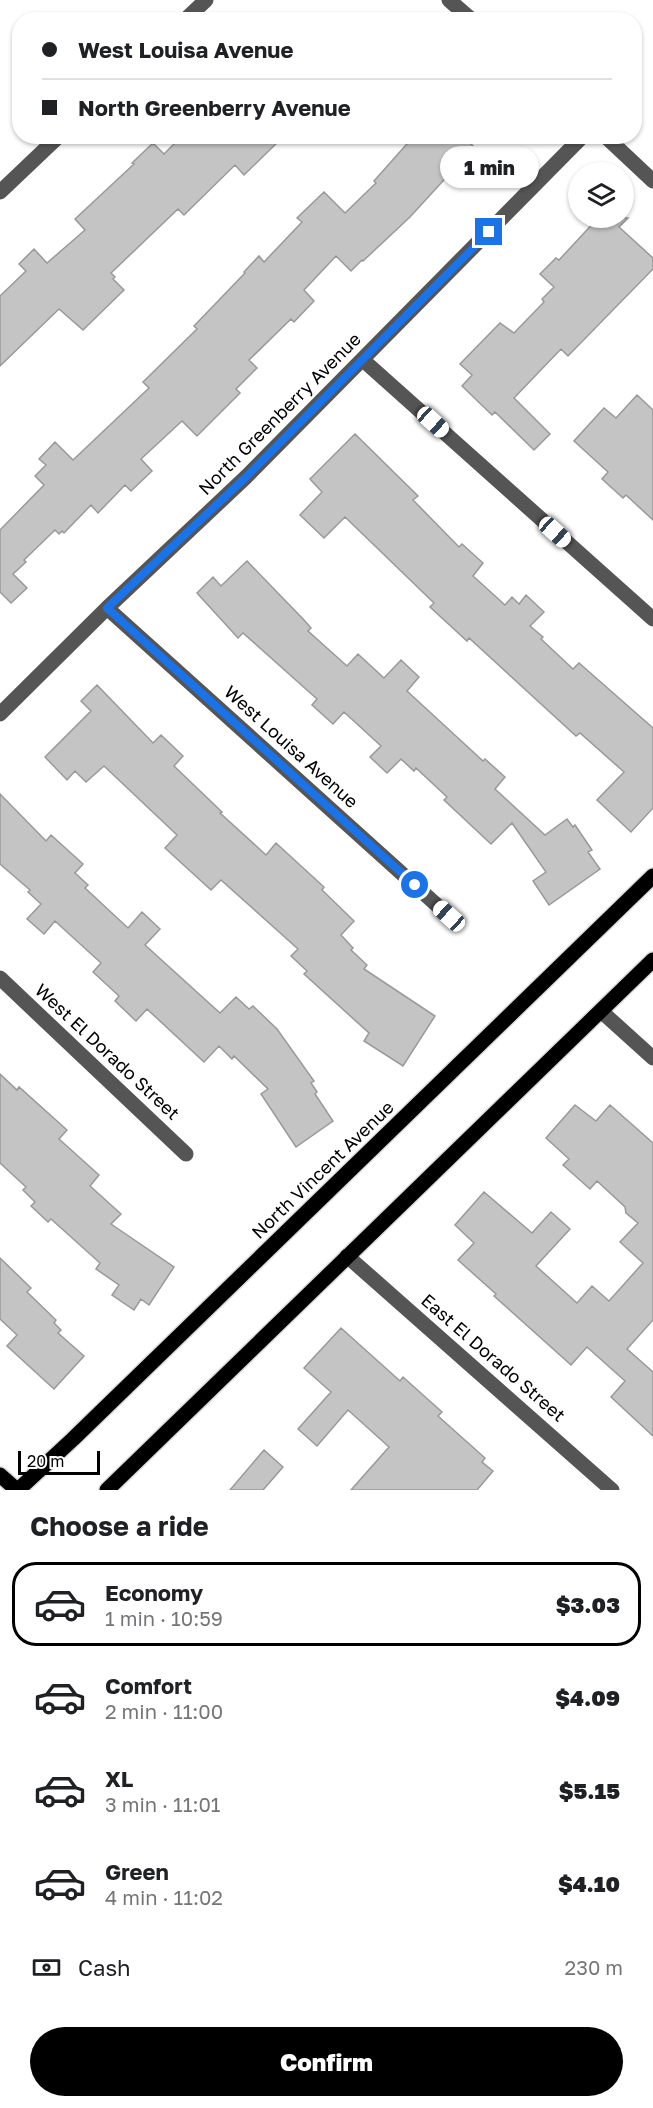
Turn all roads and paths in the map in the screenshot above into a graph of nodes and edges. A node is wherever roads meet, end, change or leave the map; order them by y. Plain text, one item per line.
1 (206, 0) edge
2 (449, 0) edge
3 (193, 12) edge
4 (462, 12) edge
5 (51, 144) edge
6 (575, 144) edge
7 (614, 144) edge
8 (653, 181) edge
9 (0, 192) edge
10 (363, 360) junction
11 (107, 608) junction
12 (653, 619) edge
13 (0, 714) edge
14 (653, 876) edge
15 (449, 916) dead end
16 (653, 960) edge
17 (0, 978) edge
18 (602, 1012) junction
19 (653, 1058) edge
20 (186, 1154) dead end
21 (347, 1256) junction
22 (0, 1475) edge
23 (18, 1490) edge
24 (107, 1490) edge
25 (612, 1490) edge

1 - 3 street
2 - 4 street
5 - 9 street
6 - 10 street, North Greenberry Avenue
7 - 8 street
10 - 11 street, North Greenberry Avenue
10 - 12 street
11 - 13 street, North Greenberry Avenue
11 - 15 street, West Louisa Avenue
14 - 23 main road, North Vincent Avenue
16 - 18 main road
17 - 20 street, West El Dorado Street
18 - 19 street
18 - 21 main road
21 - 24 main road
21 - 25 street, East El Dorado Street
22 - 23 main road

